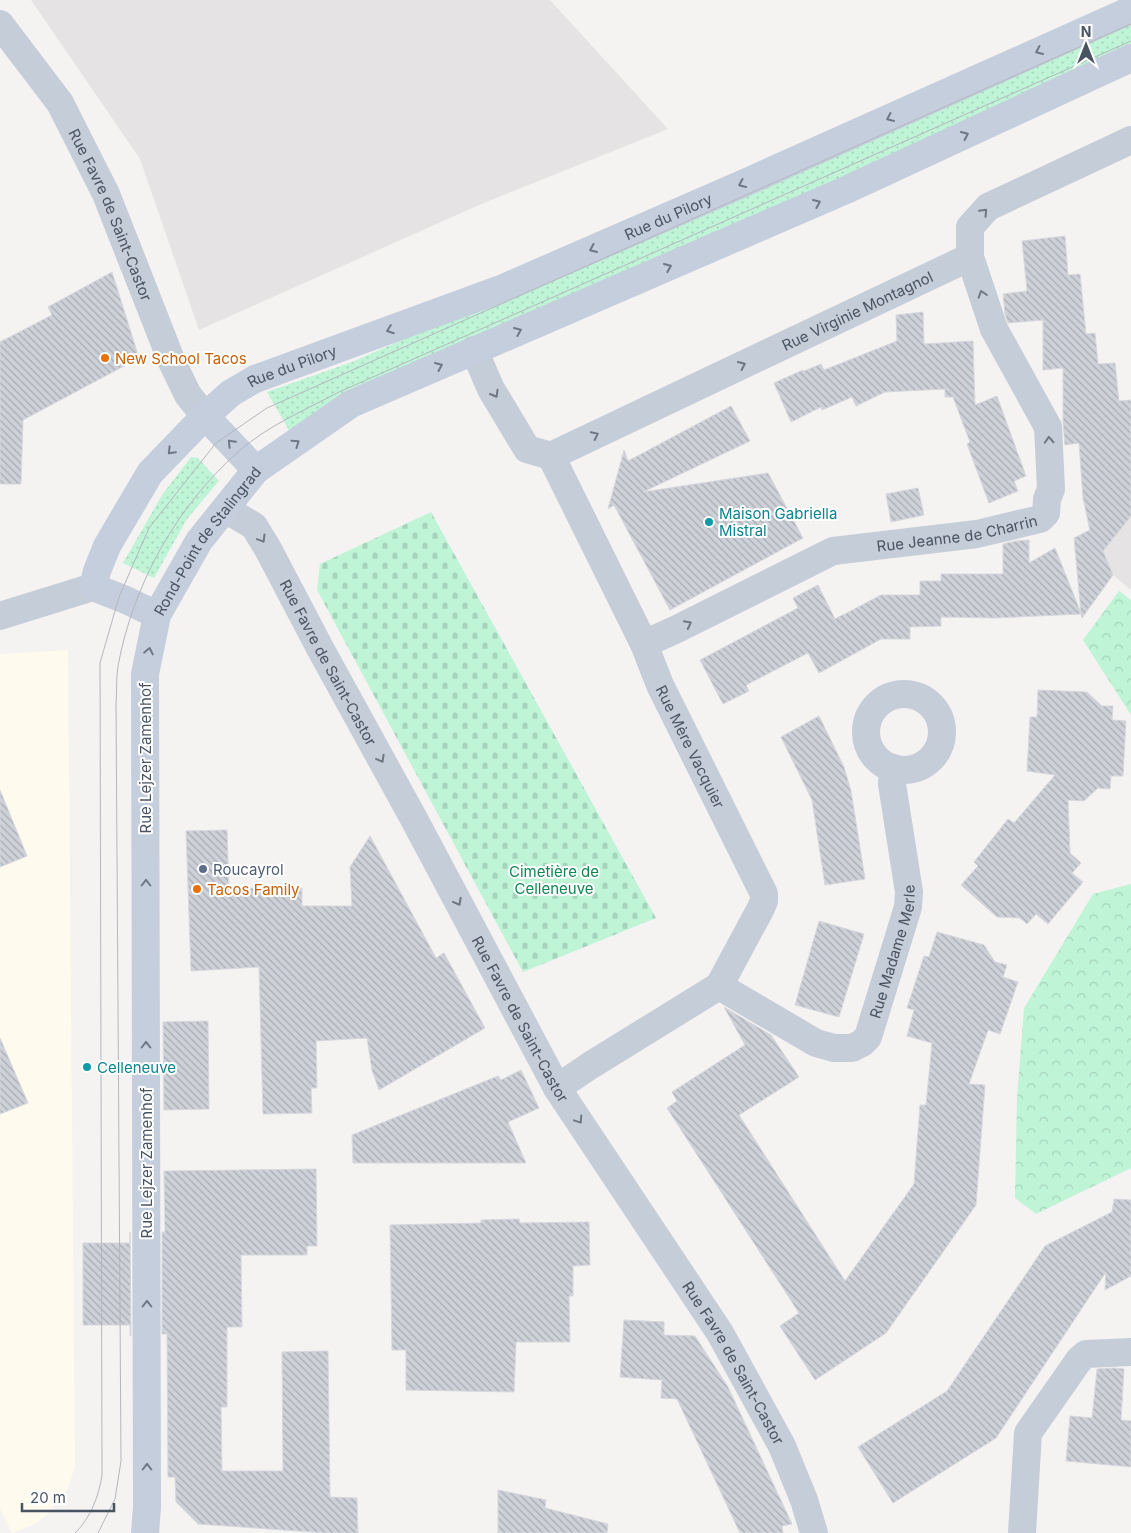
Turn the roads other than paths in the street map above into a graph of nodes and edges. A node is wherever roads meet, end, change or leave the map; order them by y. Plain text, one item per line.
1 (1131, 10) edge
2 (0, 24) edge
3 (1131, 58) edge
4 (1131, 140) edge
5 (970, 257) junction
6 (474, 350) junction
7 (205, 416) junction
8 (551, 456) junction
9 (256, 470) junction
10 (225, 508) junction
11 (93, 587) junction
12 (157, 615) junction
13 (0, 616) edge
14 (644, 644) junction
15 (893, 768) dead end
16 (719, 986) junction
17 (557, 1088) junction
18 (1129, 1350) edge
19 (145, 1533) edge
20 (814, 1533) edge
21 (824, 1533) edge
22 (1022, 1533) edge

1 -> 7 main road, Rue du Pilory
2 - 7 street, Rue Favre de Saint-Castor
6 -> 3 main road
5 -> 4 street
8 -> 5 street, Rue Virginie Montagnol
14 -> 5 street, Rue Jeanne de Charrin
6 -> 8 street
9 -> 6 main road
9 -> 7 main road, Rond-Point de Stalingrad
7 -> 11 main road
8 - 14 street, Rue Mère Vacquier
9 - 10 main road, Rond-Point de Stalingrad
10 - 12 main road, Rond-Point de Stalingrad
10 -> 17 street, Rue Favre de Saint-Castor
11 - 12 main road, Rond-Point de Stalingrad
11 - 13 street
19 -> 12 main road, Rue Lejzer Zamenhof
14 - 16 street, Rue Mère Vacquier
15 - 16 street, Rue Madame Merle
16 - 17 street, Rue Mère Vacquier
17 -> 20 street, Rue Favre de Saint-Castor
18 - 22 street
20 - 21 street

